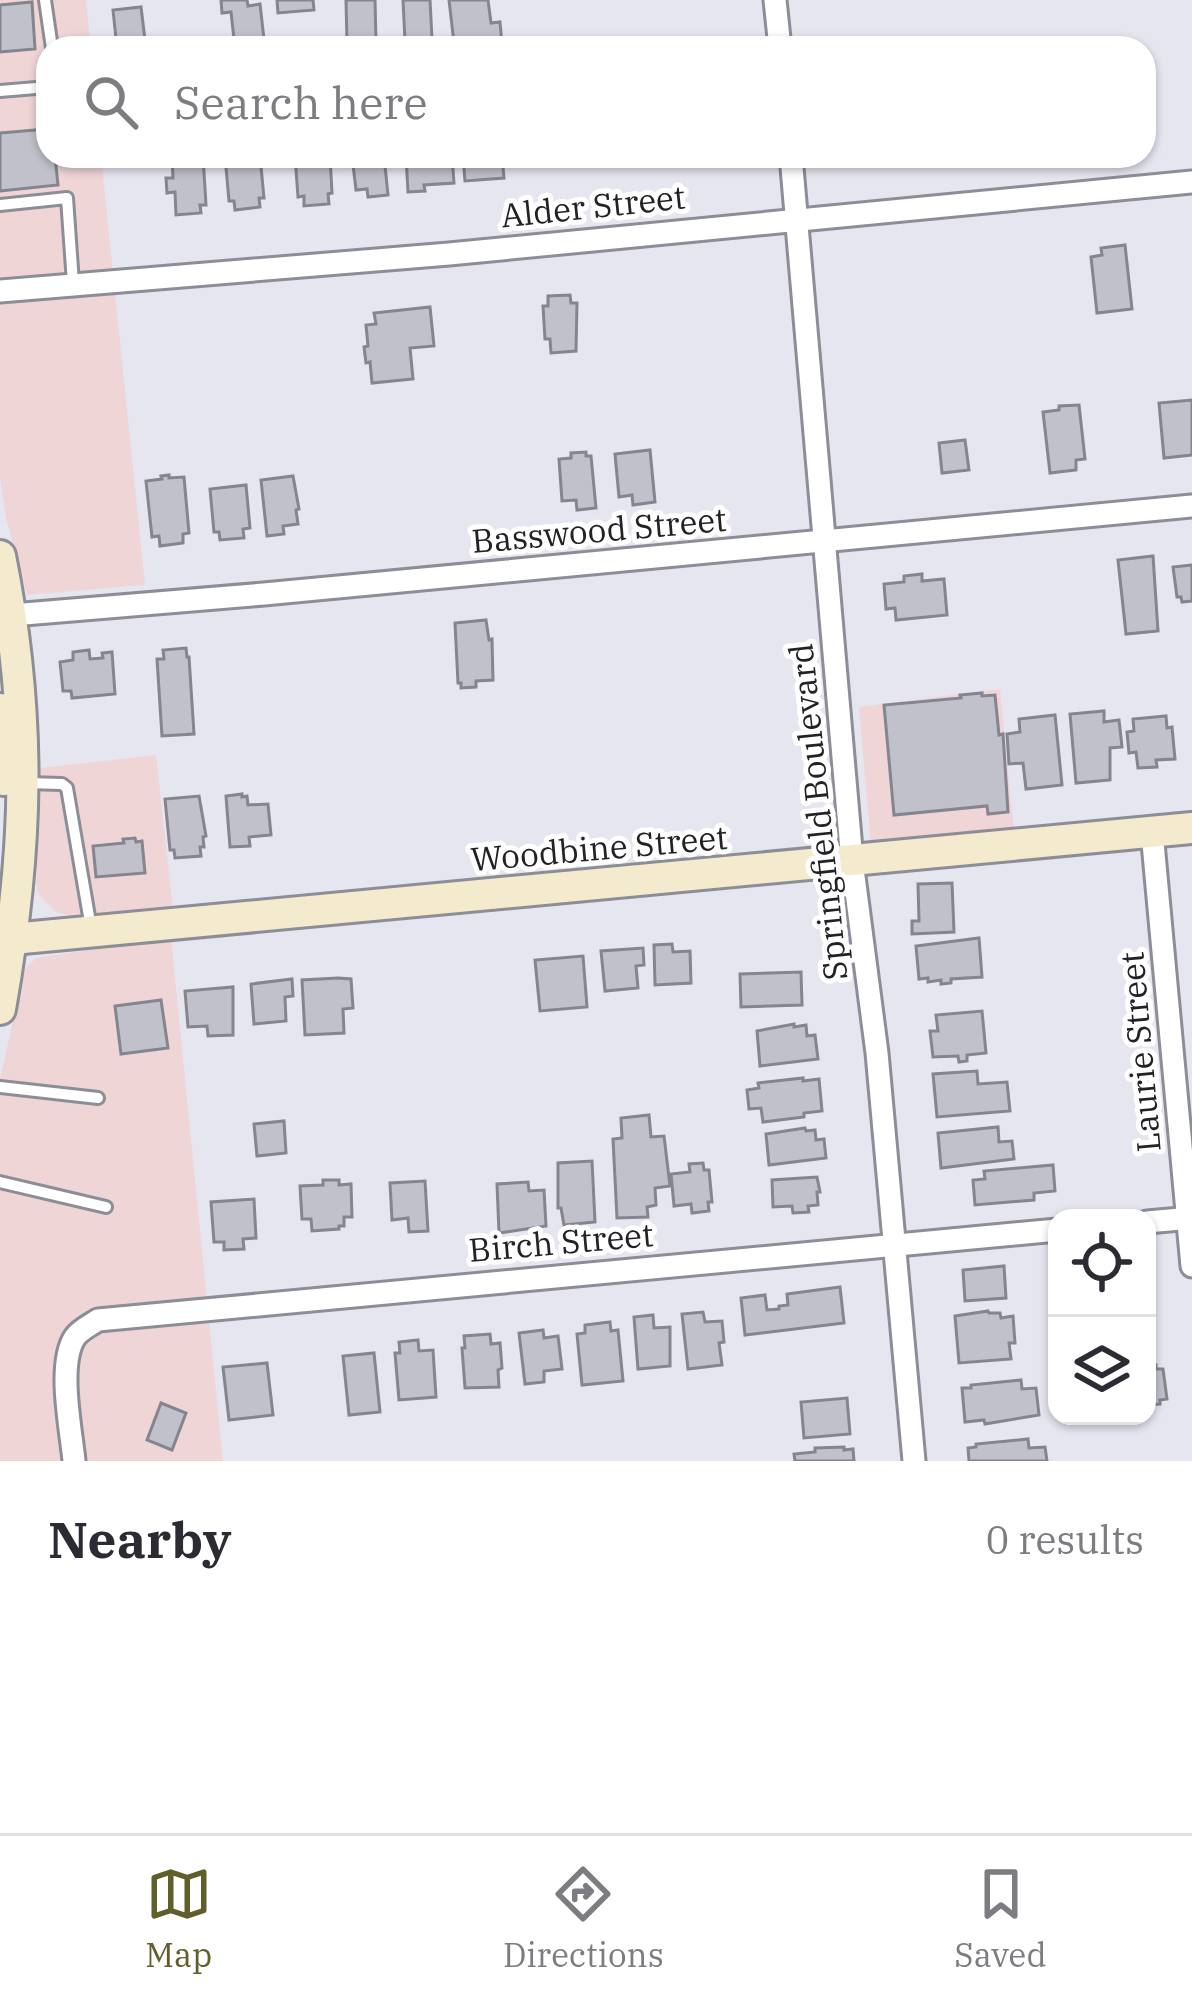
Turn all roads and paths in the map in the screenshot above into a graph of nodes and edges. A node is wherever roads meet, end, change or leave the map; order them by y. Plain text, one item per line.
1 (45, 0) edge
2 (776, 0) edge
3 (50, 36) edge
4 (779, 36) edge
5 (36, 88) edge
6 (0, 91) edge
7 (792, 168) edge
8 (1192, 182) edge
9 (0, 205) edge
10 (797, 218) junction
11 (73, 286) junction
12 (0, 291) edge
13 (1192, 506) edge
14 (826, 540) junction
15 (0, 556) edge
16 (12, 615) junction
17 (0, 709) edge
18 (24, 783) junction
19 (1192, 828) edge
20 (1152, 832) junction
21 (23, 835) junction
22 (853, 861) junction
23 (91, 932) junction
24 (12, 939) junction
25 (0, 1009) edge
26 (0, 1087) edge
27 (98, 1098) dead end
28 (0, 1182) edge
29 (106, 1207) dead end
30 (1190, 1218) edge
31 (1156, 1221) edge
32 (1048, 1231) edge
33 (894, 1244) junction
34 (1192, 1266) edge
35 (74, 1461) edge
36 (914, 1461) edge

1 - 3 lane
2 - 4 street
5 - 6 lane
7 - 10 street, Springfield Boulevard
8 - 10 street, Alder Street
9 - 11 lane
10 - 11 street, Alder Street
10 - 14 street, Springfield Boulevard
11 - 12 street, Alder Street
13 - 14 street, Basswood Street
14 - 16 street, Basswood Street
14 - 22 street, Springfield Boulevard
15 - 16 street
16 - 18 street
17 - 21 street
18 - 21 street
18 - 23 lane
19 - 20 street, Woodbine Street
20 - 22 street, Woodbine Street
20 - 30 street, Laurie Street
21 - 24 street
22 - 23 street, Woodbine Street
22 - 33 street, Springfield Boulevard
23 - 24 street, Woodbine Street
24 - 25 street
26 - 27 lane
28 - 29 lane
30 - 31 street
30 - 34 street, Laurie Street
32 - 33 street, Birch Street
33 - 35 street, Birch Street
33 - 36 street, Springfield Boulevard

